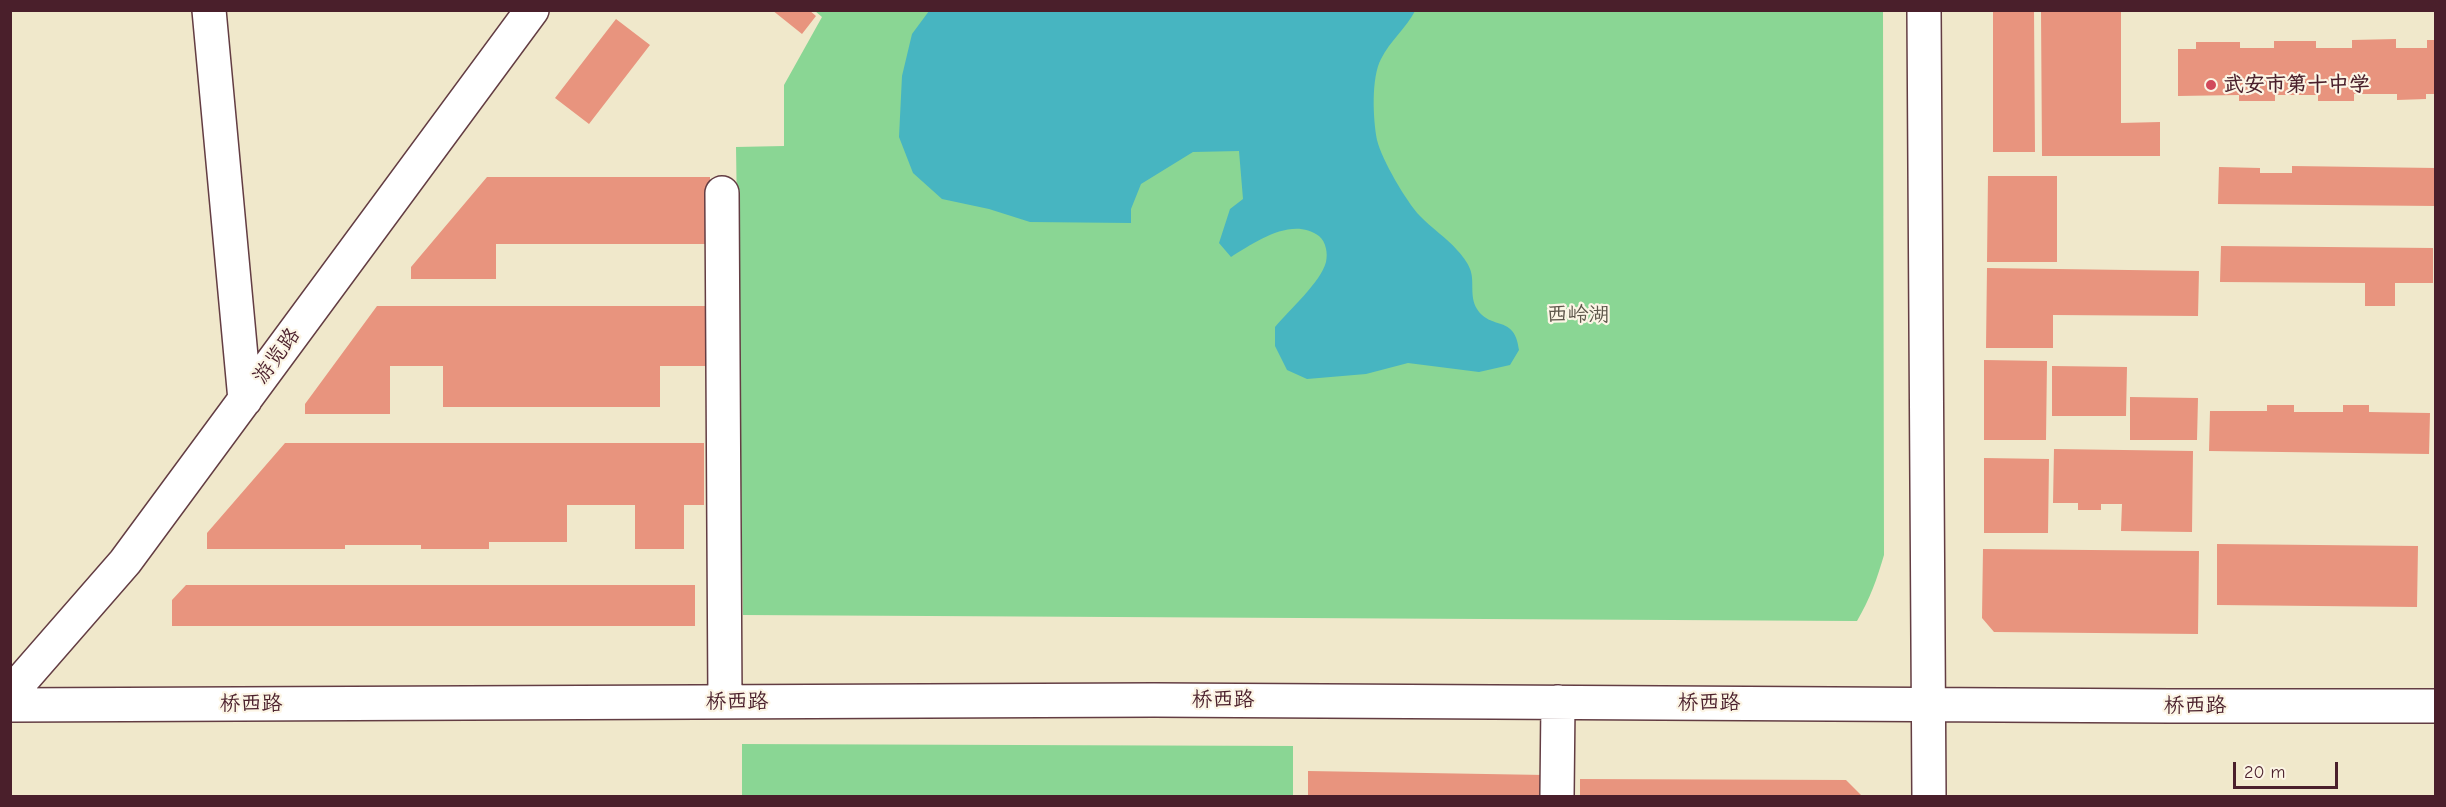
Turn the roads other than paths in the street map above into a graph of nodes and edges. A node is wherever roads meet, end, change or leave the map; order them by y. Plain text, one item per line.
1 (209, 10) edge
2 (532, 10) edge
3 (1924, 10) edge
4 (722, 193) dead end
5 (245, 400) junction
6 (10, 694) edge
7 (725, 702) junction
8 (1558, 702) junction
9 (10, 705) edge
10 (1928, 705) junction
11 (2436, 706) edge
12 (1557, 796) edge
13 (1929, 796) edge

1 - 5 street
2 - 5 street, 游览路
3 - 10 street
4 - 7 street
5 - 6 street, 游览路
7 - 8 street, 桥西路
7 - 9 street, 桥西路
8 - 10 street, 桥西路
8 - 12 street
10 - 11 street, 桥西路
10 - 13 street

